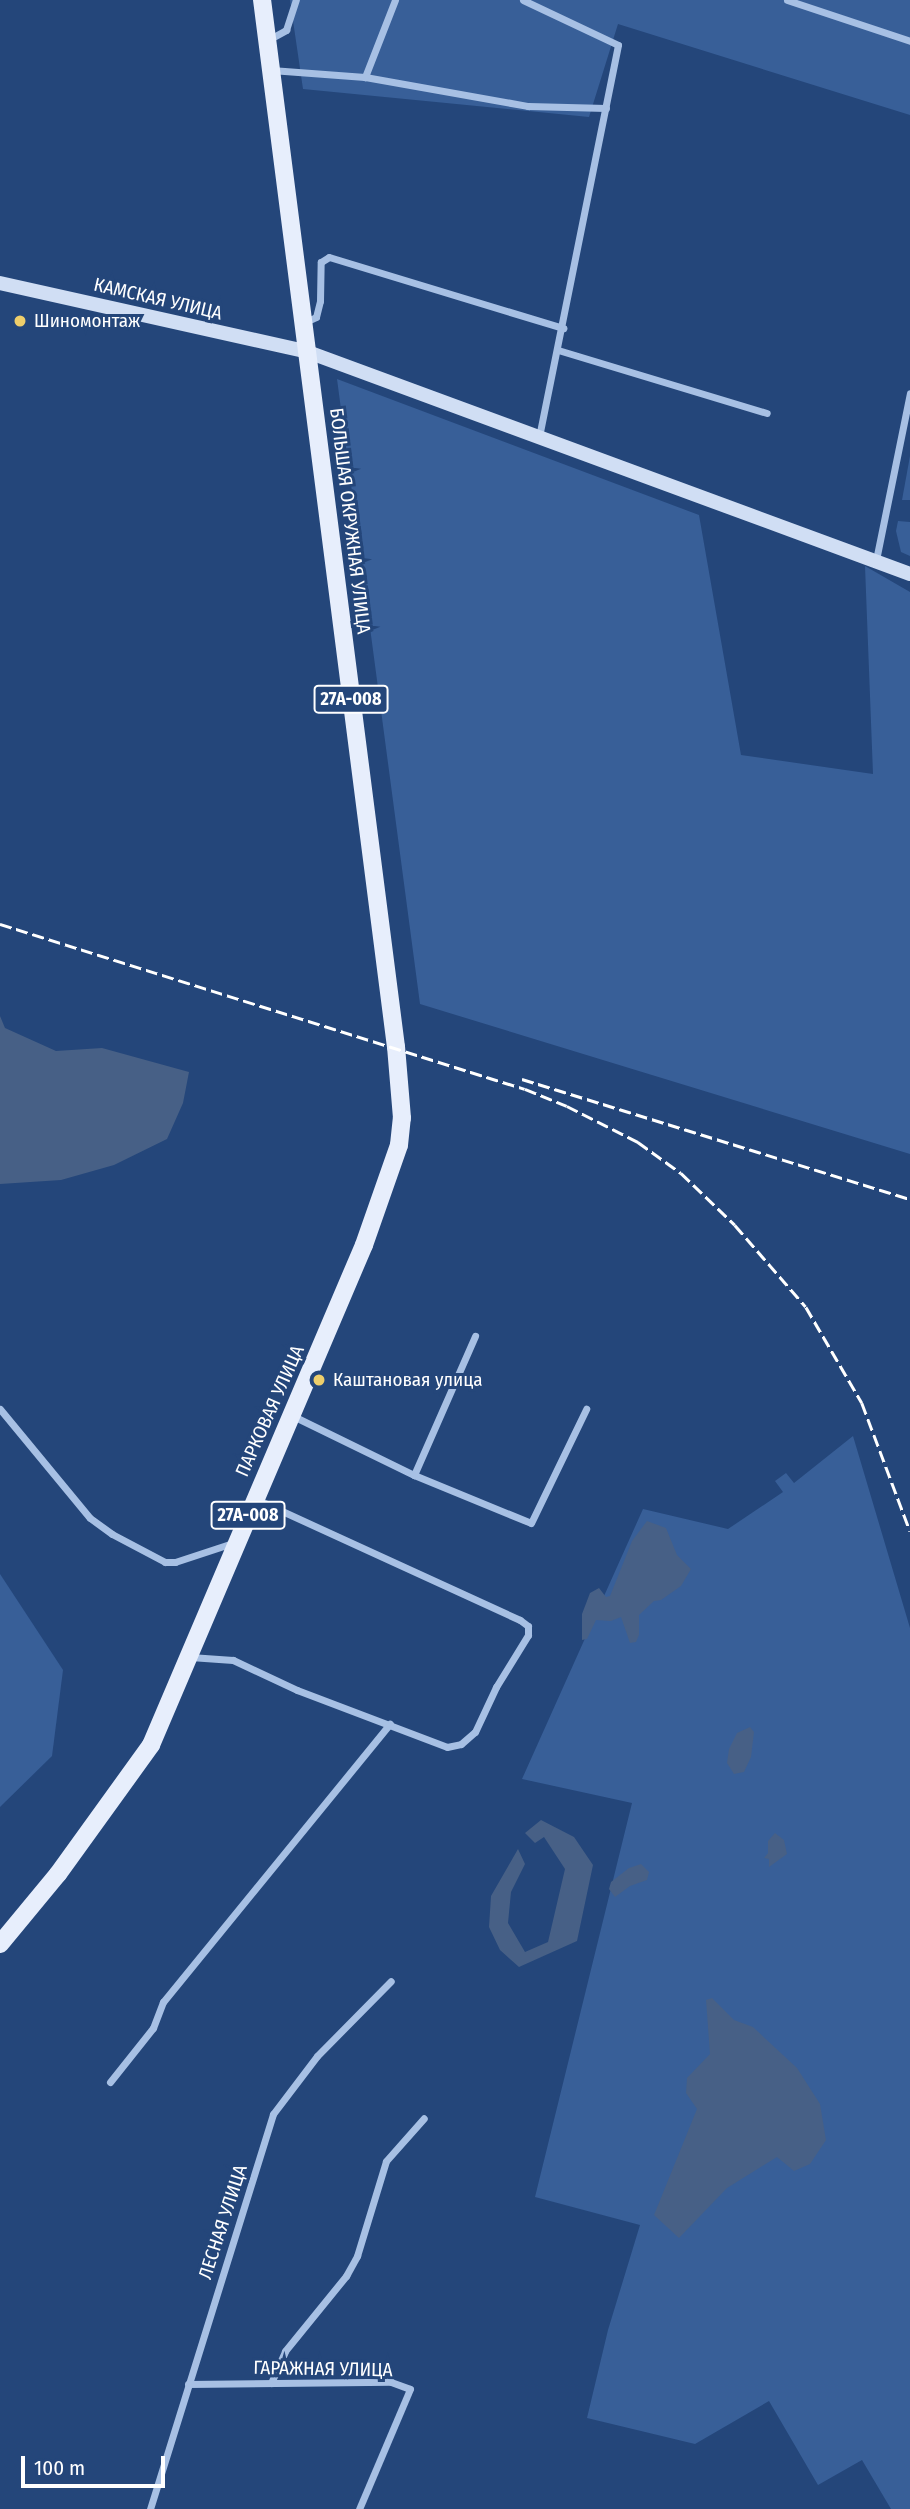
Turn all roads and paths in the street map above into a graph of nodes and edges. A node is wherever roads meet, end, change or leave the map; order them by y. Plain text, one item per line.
1 (262, 0) edge
2 (296, 0) edge
3 (395, 0) edge
4 (523, 0) edge
5 (787, 0) edge
6 (267, 41) junction
7 (910, 41) edge
8 (271, 70) junction
9 (365, 77) junction
10 (606, 108) junction
11 (0, 283) edge
12 (304, 322) junction
13 (563, 328) junction
14 (558, 350) junction
15 (308, 352) junction
16 (910, 393) edge
17 (766, 413) dead end
18 (539, 437) junction
19 (876, 559) junction
20 (910, 574) edge
21 (396, 1047) joint
22 (475, 1336) dead end
23 (0, 1409) edge
24 (586, 1409) dead end
25 (291, 1415) junction
26 (414, 1475) junction
27 (255, 1499) junction
28 (236, 1541) junction
29 (190, 1657) junction
30 (390, 1724) junction
31 (0, 1944) edge
32 (391, 1980) dead end
33 (110, 2082) dead end
34 (424, 2118) dead end
35 (271, 2383) junction
36 (188, 2384) junction
37 (150, 2509) edge
38 (359, 2509) edge

1 - 6 main road, БОЛЬШАЯ ОКРУЖНАЯ УЛИЦА / 27А-008
2 - 6 street
3 - 9 street
4 - 10 street
5 - 7 street
6 - 8 main road, БОЛЬШАЯ ОКРУЖНАЯ УЛИЦА / 27А-008
8 - 9 street
8 - 12 main road, БОЛЬШАЯ ОКРУЖНАЯ УЛИЦА / 27А-008
9 - 10 street
10 - 13 street
11 - 15 street, КАМСКАЯ УЛИЦА
12 - 13 street
12 - 15 main road, БОЛЬШАЯ ОКРУЖНАЯ УЛИЦА / 27А-008
13 - 14 street
14 - 17 street
14 - 18 street
15 - 18 street, КАМСКАЯ УЛИЦА
15 - 21 main road, БОЛЬШАЯ ОКРУЖНАЯ УЛИЦА / 27А-008
16 - 19 street
18 - 19 street, КАМСКАЯ УЛИЦА
19 - 20 street, КАМСКАЯ УЛИЦА
21 - 25 main road, ПАРКОВАЯ УЛИЦА / 27А-008
22 - 26 street
23 - 28 street
24 - 26 street
25 - 26 street
25 - 27 main road, ПАРКОВАЯ УЛИЦА / 27А-008
27 - 28 main road, ПАРКОВАЯ УЛИЦА / 27А-008
27 - 30 street
28 - 29 main road, ПАРКОВАЯ УЛИЦА / 27А-008
29 - 30 street
29 - 31 main road, ПАРКОВАЯ УЛИЦА / 27А-008
30 - 33 street
32 - 36 street, ЛЕСНАЯ УЛИЦА
34 - 35 street
35 - 36 street, ГАРАЖНАЯ УЛИЦА
35 - 38 street, ГАРАЖНАЯ УЛИЦА
36 - 37 street, ЛЕСНАЯ УЛИЦА

